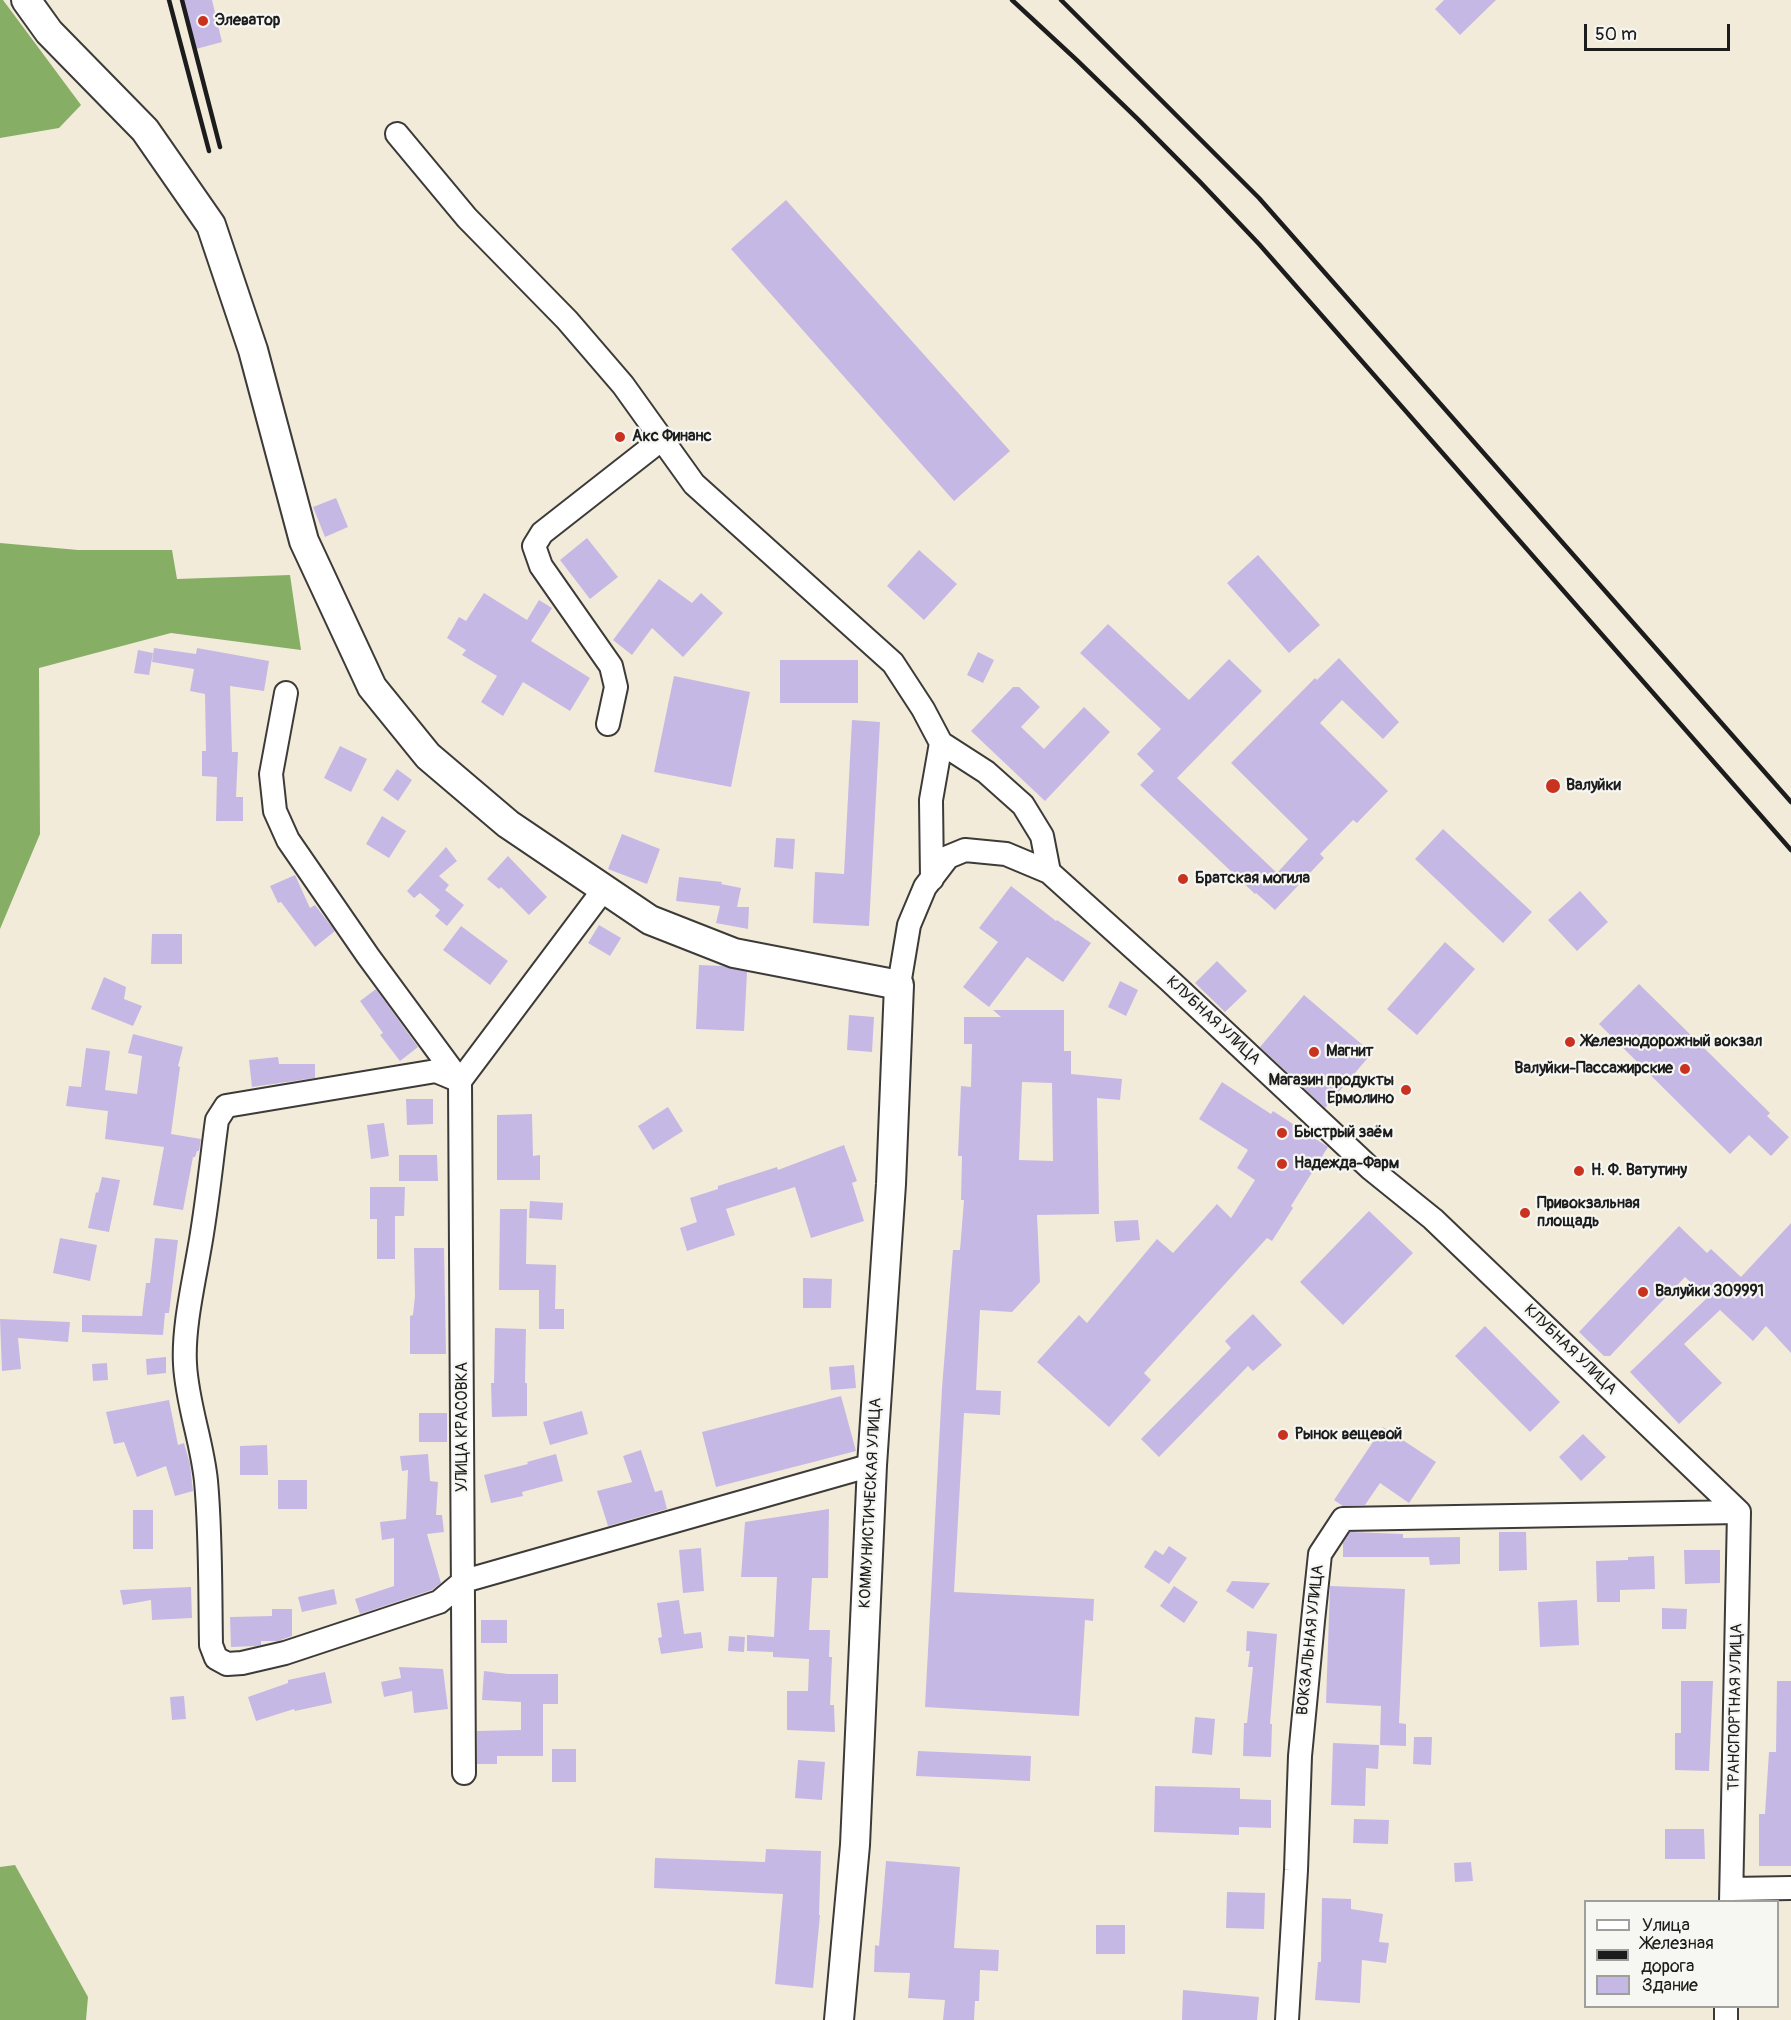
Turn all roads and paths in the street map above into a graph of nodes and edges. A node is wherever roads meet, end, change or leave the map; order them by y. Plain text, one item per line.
1 (26, 0) edge
2 (397, 134) dead end
3 (662, 439) junction
4 (286, 693) dead end
5 (608, 724) dead end
6 (941, 743) junction
7 (1049, 872) junction
8 (932, 879) junction
9 (604, 889) junction
10 (899, 986) junction
11 (460, 1081) junction
12 (872, 1465) junction
13 (1739, 1512) junction
14 (464, 1581) junction
15 (464, 1773) dead end
16 (1791, 1888) edge
17 (1732, 1895) edge
18 (839, 2020) edge
19 (1287, 2020) edge

1 - 9 main road
2 - 3 street
3 - 5 street
3 - 6 street
4 - 11 street
6 - 7 street
6 - 8 street
7 - 8 street, КЛУБНАЯ УЛИЦА
7 - 13 street, КЛУБНАЯ УЛИЦА
8 - 10 street, КЛУБНАЯ УЛИЦА
9 - 10 main road
9 - 11 street
10 - 12 main road, КОММУНИСТИЧЕСКАЯ УЛИЦА
11 - 14 street, УЛИЦА КРАСОВКА
11 - 14 street
12 - 14 street
12 - 18 main road, КОММУНИСТИЧЕСКАЯ УЛИЦА
13 - 17 street, ТРАНСПОРТНАЯ УЛИЦА
13 - 19 street, ВОКЗАЛЬНАЯ УЛИЦА
14 - 15 street, УЛИЦА КРАСОВКА
16 - 17 street

